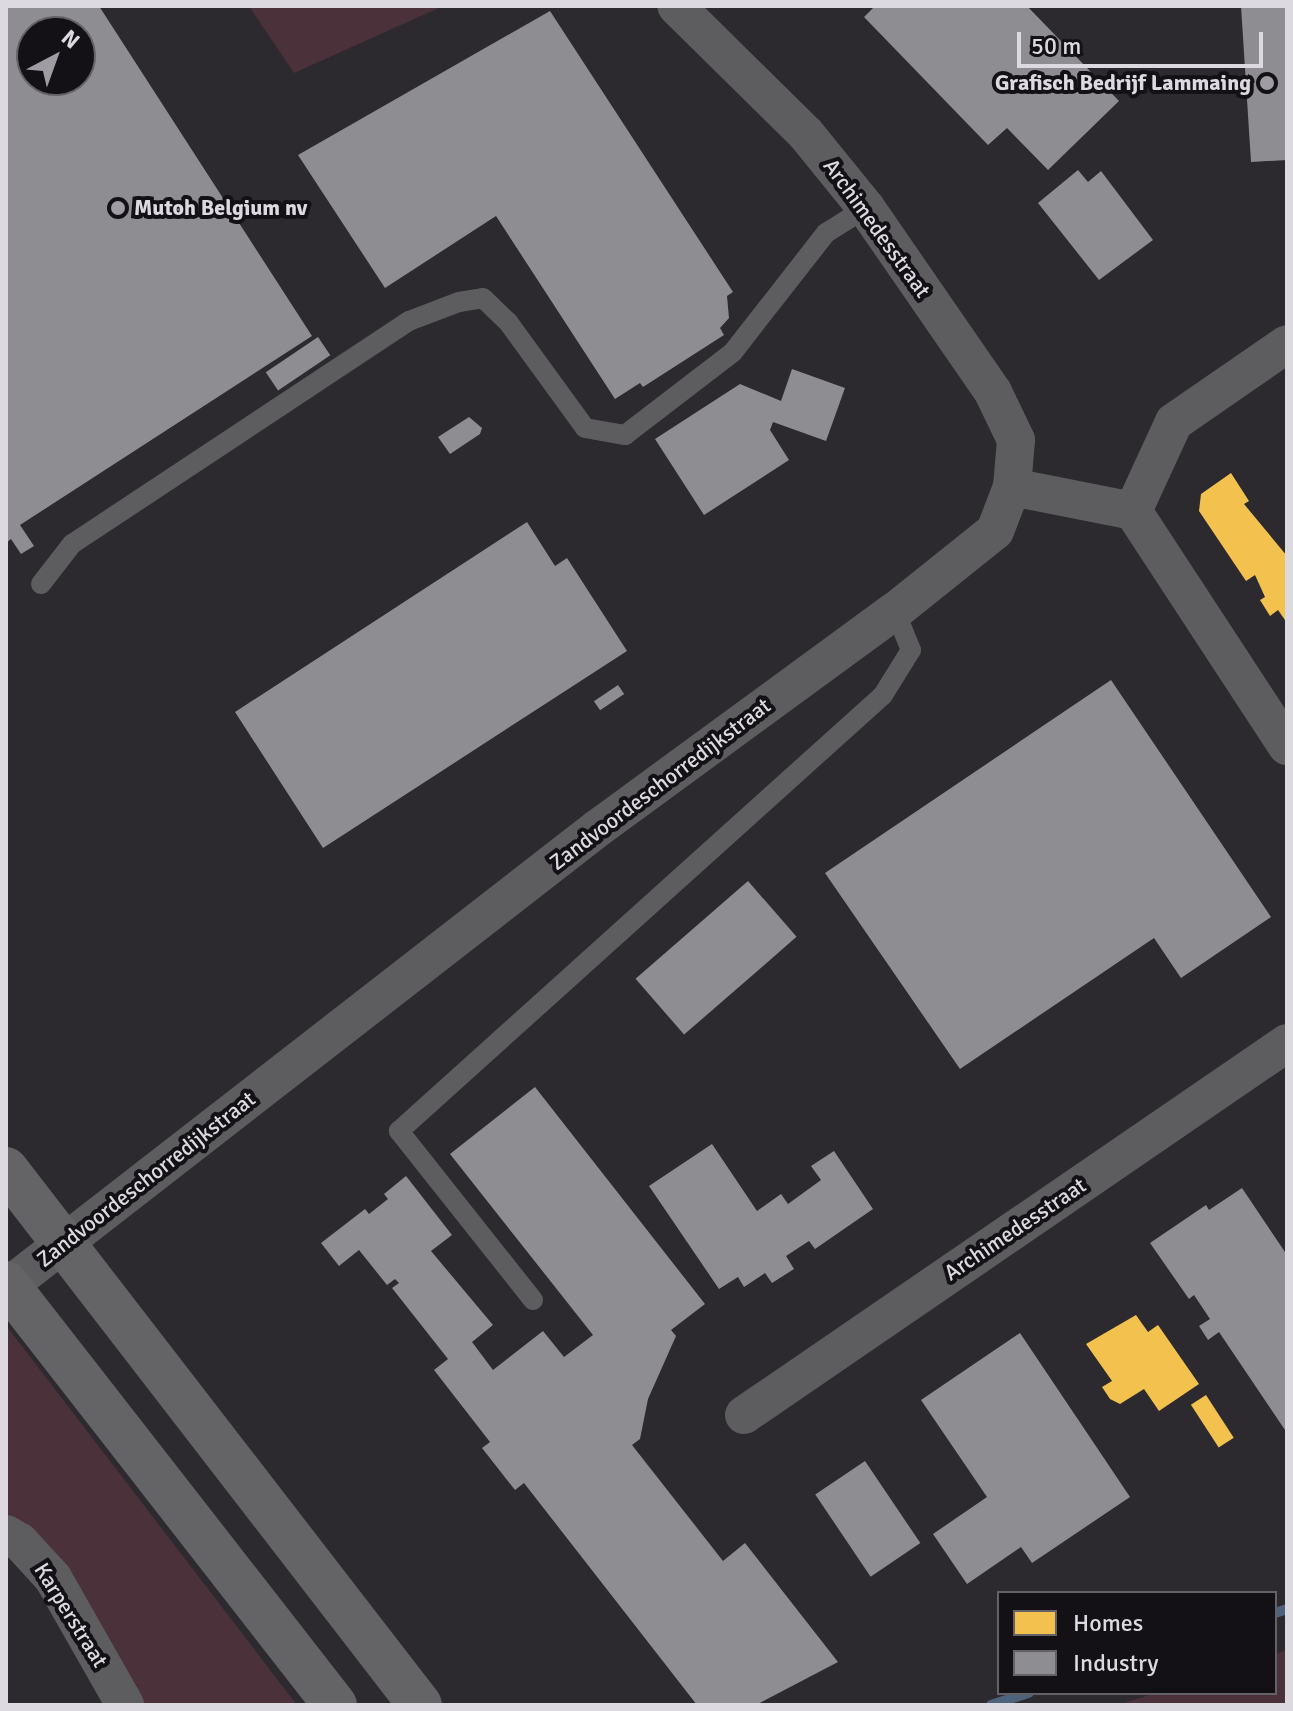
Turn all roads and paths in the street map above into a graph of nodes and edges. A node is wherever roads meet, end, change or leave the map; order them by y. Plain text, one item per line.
1 (676, 6) edge
2 (866, 208) junction
3 (1287, 344) edge
4 (1012, 487) junction
5 (1133, 511) junction
6 (41, 584) dead end
7 (895, 611) junction
8 (1287, 746) edge
9 (1287, 1043) edge
10 (6, 1169) edge
11 (6, 1286) edge
12 (533, 1300) dead end
13 (744, 1415) dead end
14 (6, 1534) edge
15 (125, 1705) edge
16 (335, 1705) edge
17 (420, 1705) edge

1 - 2 street, Archimedesstraat
2 - 4 street, Archimedesstraat
2 - 6 lane
3 - 5 street
4 - 5 street
4 - 7 street, Zandvoordeschorredijkstraat
5 - 8 street
7 - 11 street, Zandvoordeschorredijkstraat
7 - 12 lane
9 - 13 street, Archimedesstraat
10 - 17 highway
11 - 16 highway
14 - 15 street, Karperstraat

